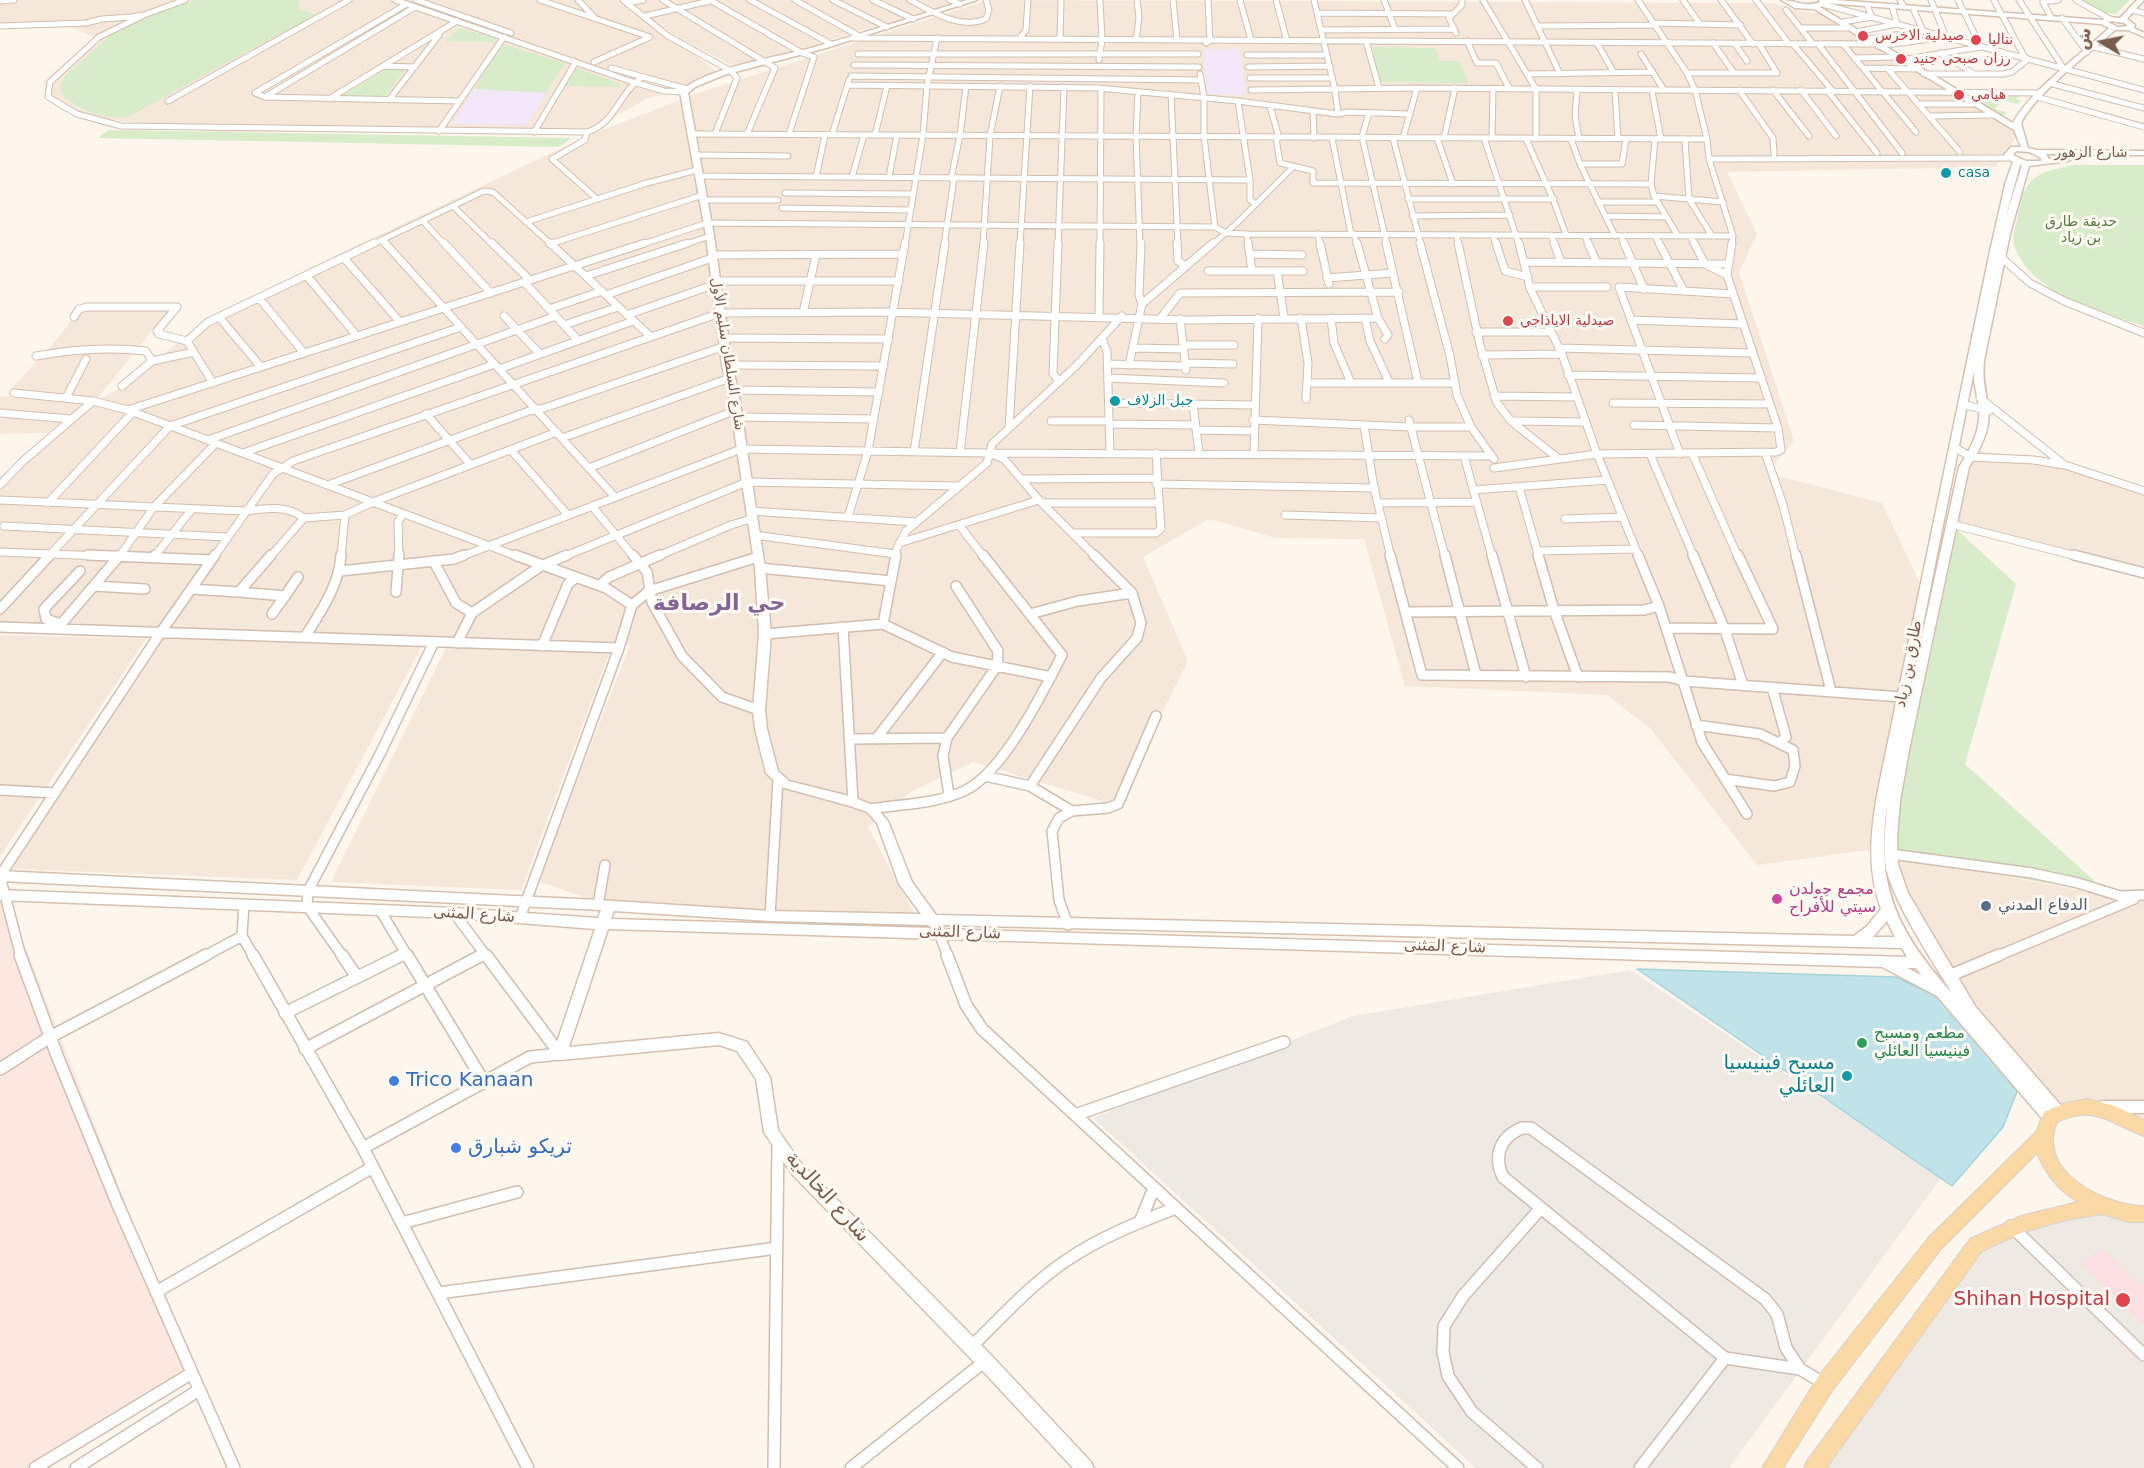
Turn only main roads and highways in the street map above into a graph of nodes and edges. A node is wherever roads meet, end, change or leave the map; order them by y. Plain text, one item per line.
1 (2144, 1129) edge
2 (2042, 1137) junction
3 (2100, 1207) junction
4 (2144, 1215) edge
5 (1772, 1468) edge
6 (1814, 1468) edge

1 - 2 main road
2 - 3 main road
2 - 5 main road
3 - 4 main road
3 - 6 main road

